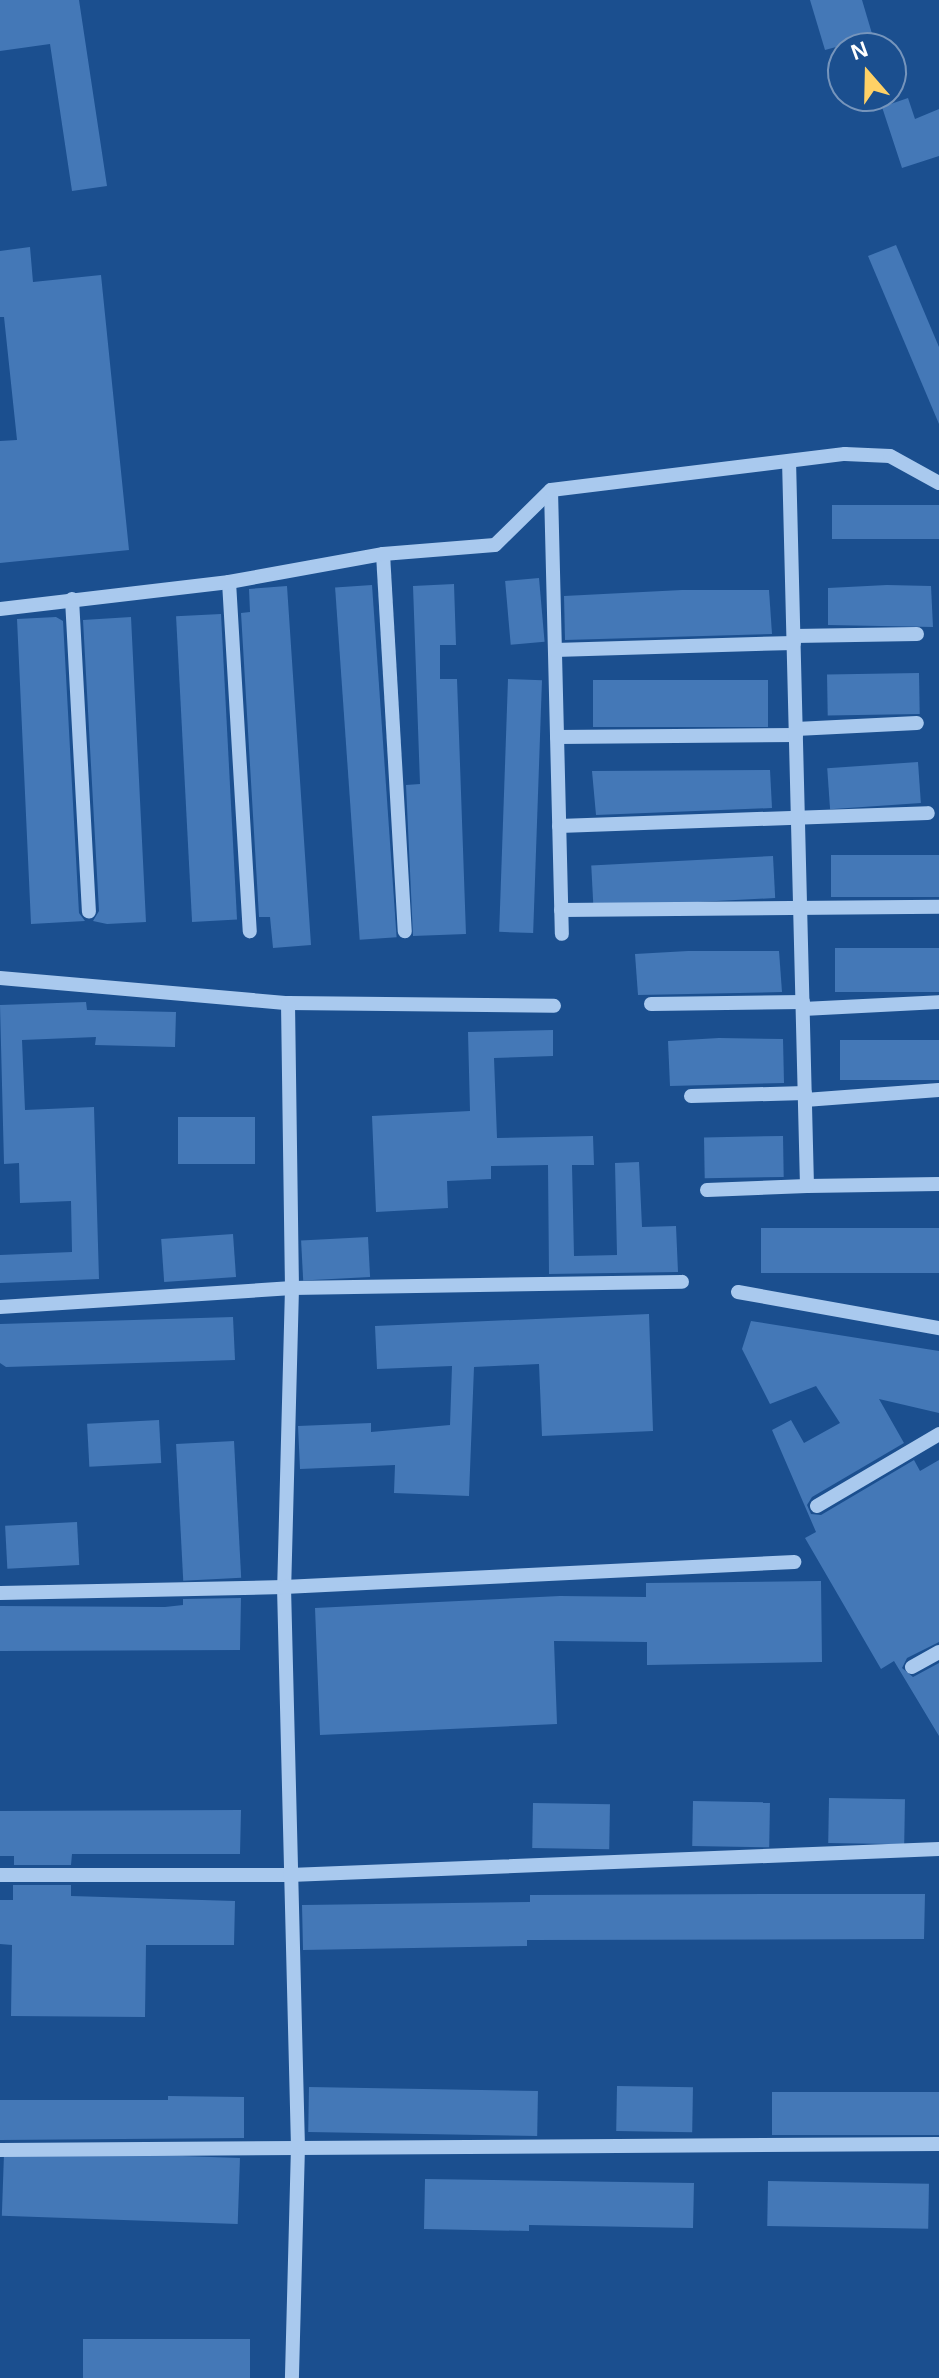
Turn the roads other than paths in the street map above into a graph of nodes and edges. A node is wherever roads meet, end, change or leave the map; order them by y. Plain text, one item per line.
1 (789, 461) junction
2 (939, 483) edge
3 (551, 490) junction
4 (383, 554) junction
5 (229, 582) junction
6 (72, 599) junction
7 (0, 609) edge
8 (917, 634) dead end
9 (794, 639) junction
10 (555, 650) junction
11 (917, 723) dead end
12 (796, 732) junction
13 (557, 737) junction
14 (928, 813) dead end
15 (798, 820) junction
16 (559, 826) junction
17 (939, 907) edge
18 (800, 909) junction
19 (561, 910) junction
20 (89, 912) dead end
21 (250, 931) dead end
22 (405, 931) dead end
23 (562, 934) dead end
24 (0, 978) edge
25 (939, 1002) edge
26 (288, 1003) junction
27 (651, 1004) dead end
28 (803, 1005) junction
29 (554, 1006) dead end
30 (939, 1090) edge
31 (691, 1096) dead end
32 (805, 1096) junction
33 (939, 1184) edge
34 (807, 1186) junction
35 (707, 1190) dead end
36 (682, 1282) dead end
37 (292, 1288) junction
38 (738, 1292) dead end
39 (0, 1307) edge
40 (939, 1328) edge
41 (939, 1434) edge
42 (817, 1506) dead end
43 (794, 1562) dead end
44 (284, 1587) junction
45 (0, 1593) edge
46 (939, 1652) edge
47 (912, 1667) dead end
48 (939, 1849) edge
49 (0, 1875) edge
50 (290, 1875) junction
51 (939, 2144) edge
52 (298, 2146) junction
53 (0, 2150) edge
54 (292, 2378) edge

1 - 2 street
1 - 3 street
1 - 9 street
3 - 4 street
3 - 10 street
4 - 5 street
4 - 22 street
5 - 6 street
5 - 21 street
6 - 7 street
6 - 20 street
8 - 9 street
9 - 10 street
9 - 12 street
10 - 13 street
11 - 12 street
12 - 13 street
12 - 15 street
13 - 16 street
14 - 15 street
15 - 16 street
15 - 18 street
16 - 19 street
17 - 18 street
18 - 19 street
18 - 28 street
19 - 23 street
24 - 26 street
25 - 28 street
26 - 29 street
26 - 37 street
27 - 28 street
28 - 32 street
30 - 32 street
31 - 32 street
32 - 34 street
33 - 34 street
34 - 35 street
36 - 37 street
37 - 39 street
37 - 44 street
38 - 40 street
41 - 42 street
43 - 44 street
44 - 45 street
44 - 50 street
46 - 47 street
48 - 50 street
49 - 50 street
50 - 52 street
51 - 52 street
52 - 53 street
52 - 54 street

